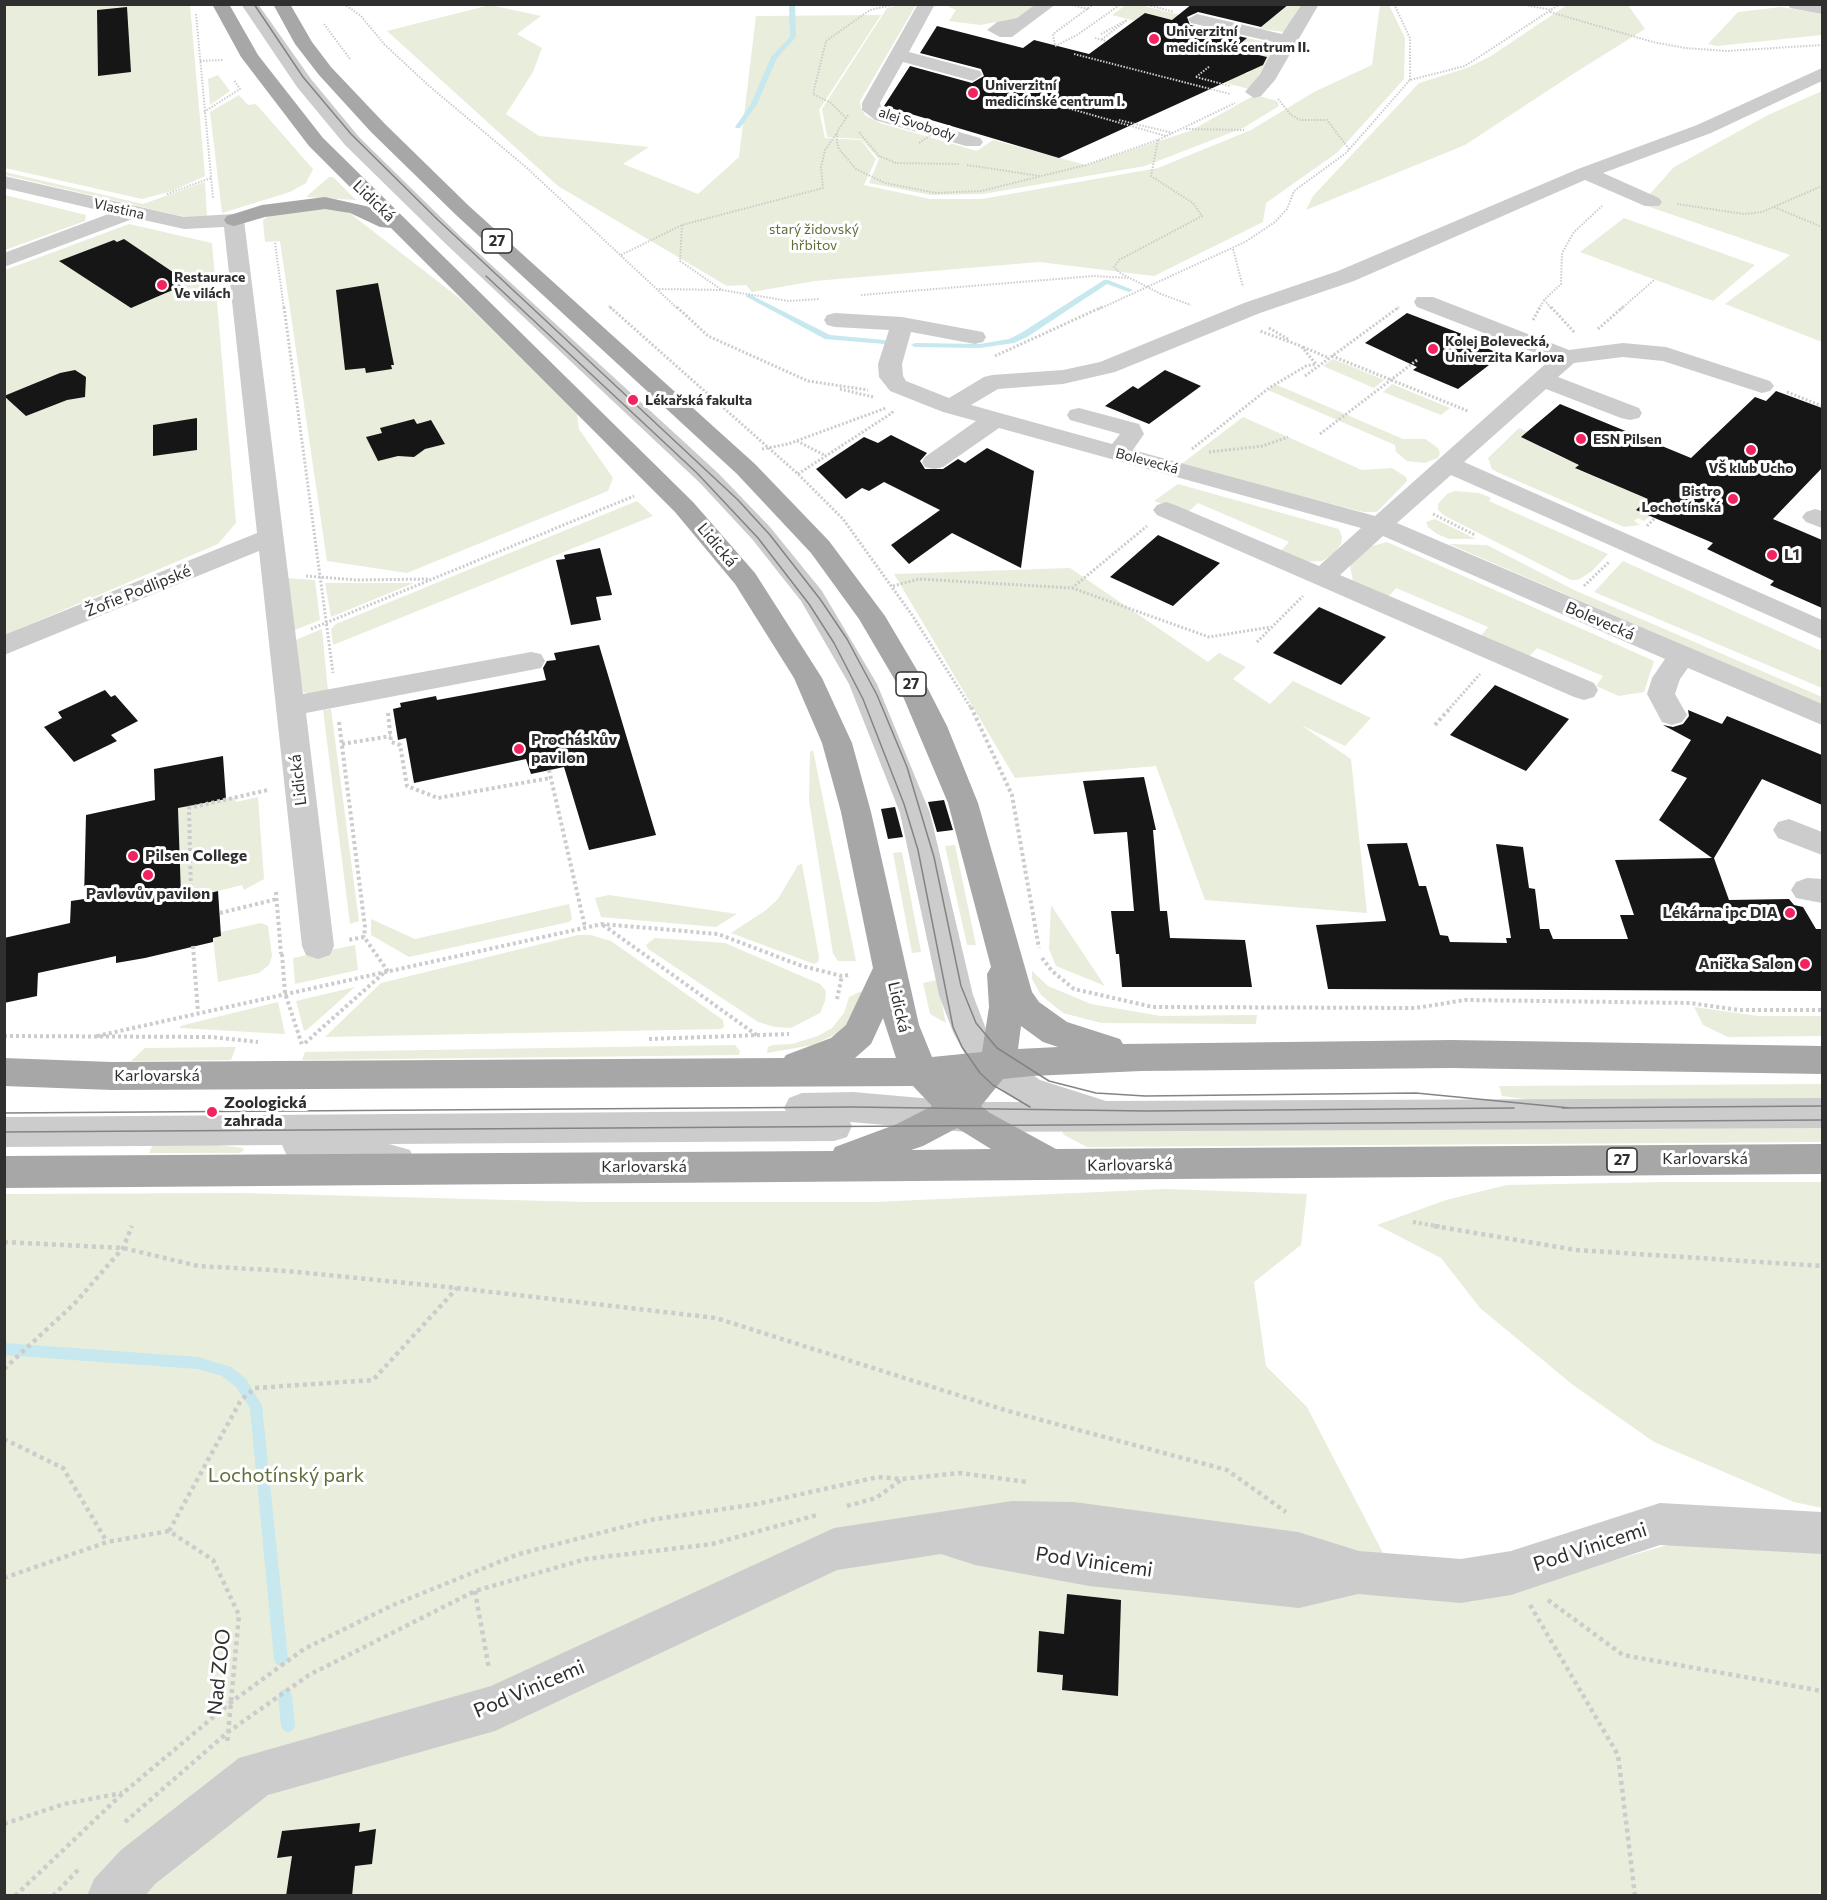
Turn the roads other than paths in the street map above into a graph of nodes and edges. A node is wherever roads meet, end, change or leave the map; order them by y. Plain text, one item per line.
1 (220, 4) edge
2 (249, 4) edge
3 (280, 4) edge
4 (1048, 4) edge
5 (1311, 4) edge
6 (1796, 4) edge
7 (1822, 9) edge
8 (930, 11) edge
9 (1197, 19) dead end
10 (1021, 22) dead end
11 (1287, 40) junction
12 (898, 55) junction
13 (1822, 74) edge
14 (973, 75) dead end
15 (1254, 92) dead end
16 (316, 142) junction
17 (973, 142) dead end
18 (1585, 173) junction
19 (4, 182) edge
20 (1652, 202) road end
21 (132, 212) junction
22 (262, 212) junction
23 (225, 222) junction
24 (402, 229) junction
25 (4, 261) edge
26 (1425, 302) dead end
27 (835, 320) dead end
28 (902, 324) junction
29 (975, 337) dead end
30 (1576, 350) junction
31 (1542, 379) junction
32 (1762, 386) road end
33 (951, 407) junction
34 (1614, 411) dead end
35 (1079, 415) dead end
36 (995, 419) junction
37 (1118, 453) junction
38 (934, 462) dead end
39 (1447, 464) junction
40 (1166, 510) road end
41 (1379, 525) junction
42 (271, 537) junction
43 (1322, 577) junction
44 (1822, 630) edge
45 (4, 646) edge
46 (1682, 656) junction
47 (531, 661) dead end
48 (1584, 690) dead end
49 (290, 706) junction
50 (1672, 715) dead end
51 (1822, 715) edge
52 (1789, 830) dead end
53 (1822, 844) edge
54 (318, 946) road end
55 (1004, 955) junction
56 (890, 968) junction
57 (1141, 1057) junction
58 (1822, 1060) edge
59 (993, 1066) junction
60 (4, 1072) edge
61 (921, 1072) junction
62 (753, 1073) junction
63 (802, 1108) junction
64 (1822, 1113) edge
65 (9, 1117) edge
66 (949, 1117) junction
67 (1108, 1117) junction
68 (209, 1130) junction
69 (1822, 1159) edge
70 (1053, 1166) junction
71 (818, 1167) junction
72 (436, 1168) junction
73 (4, 1172) edge
74 (1822, 1533) edge
75 (98, 1879) edge

1 - 16 main road, Lidická
2 - 59 street, Lidická
3 - 55 main road, 27
4 - 10 street
5 - 11 street
6 - 7 street
8 - 12 street, alej Svobody
9 - 11 street
11 - 15 street
12 - 14 street
12 - 17 street, alej Svobody
13 - 18 street
16 - 22 main road
16 - 24 main road, Lidická
18 - 20 street
18 - 33 street
19 - 21 street, Vlastina
21 - 23 street, Vlastina
21 - 25 street
22 - 23 main road
22 - 24 main road
23 - 42 street, Lidická
24 - 56 main road, Lidická
26 - 30 street
27 - 28 street
28 - 29 street
28 - 33 street, Bolevecká
30 - 31 street
30 - 32 street
31 - 34 street
31 - 39 street
33 - 36 street, Bolevecká
35 - 37 street
36 - 37 street, Bolevecká
36 - 38 street
37 - 41 street, Bolevecká
39 - 41 street
39 - 44 street
40 - 43 street
41 - 43 street
41 - 46 street, Bolevecká
42 - 45 street, Žofie Podlipské
42 - 49 street, Lidická
43 - 48 street
46 - 50 street
46 - 51 street, Bolevecká
47 - 49 street
49 - 54 street, Lidická
52 - 53 street
55 - 57 main road, Karlovarská
55 - 59 main road
56 - 61 main road, Lidická
56 - 62 main road
57 - 58 main road, Karlovarská
57 - 59 main road, Karlovarská
59 - 61 main road, Karlovarská
59 - 66 main road
59 - 67 street, Lidická
60 - 62 main road, Karlovarská
61 - 62 main road, Karlovarská
61 - 63 street, Karlovarská
61 - 66 main road, Lidická
63 - 65 street, Karlovarská
63 - 66 street, Karlovarská
64 - 67 street, Karlovarská
65 - 68 street, Karlovarská
66 - 67 street, Karlovarská
66 - 68 street, Karlovarská
66 - 70 main road, Lidická
66 - 71 main road
68 - 72 street, Karlovarská
69 - 70 main road, Karlovarská / 27
70 - 71 main road, Karlovarská
71 - 72 main road, Karlovarská
72 - 73 main road, Karlovarská
74 - 75 street, Pod Vinicemi

